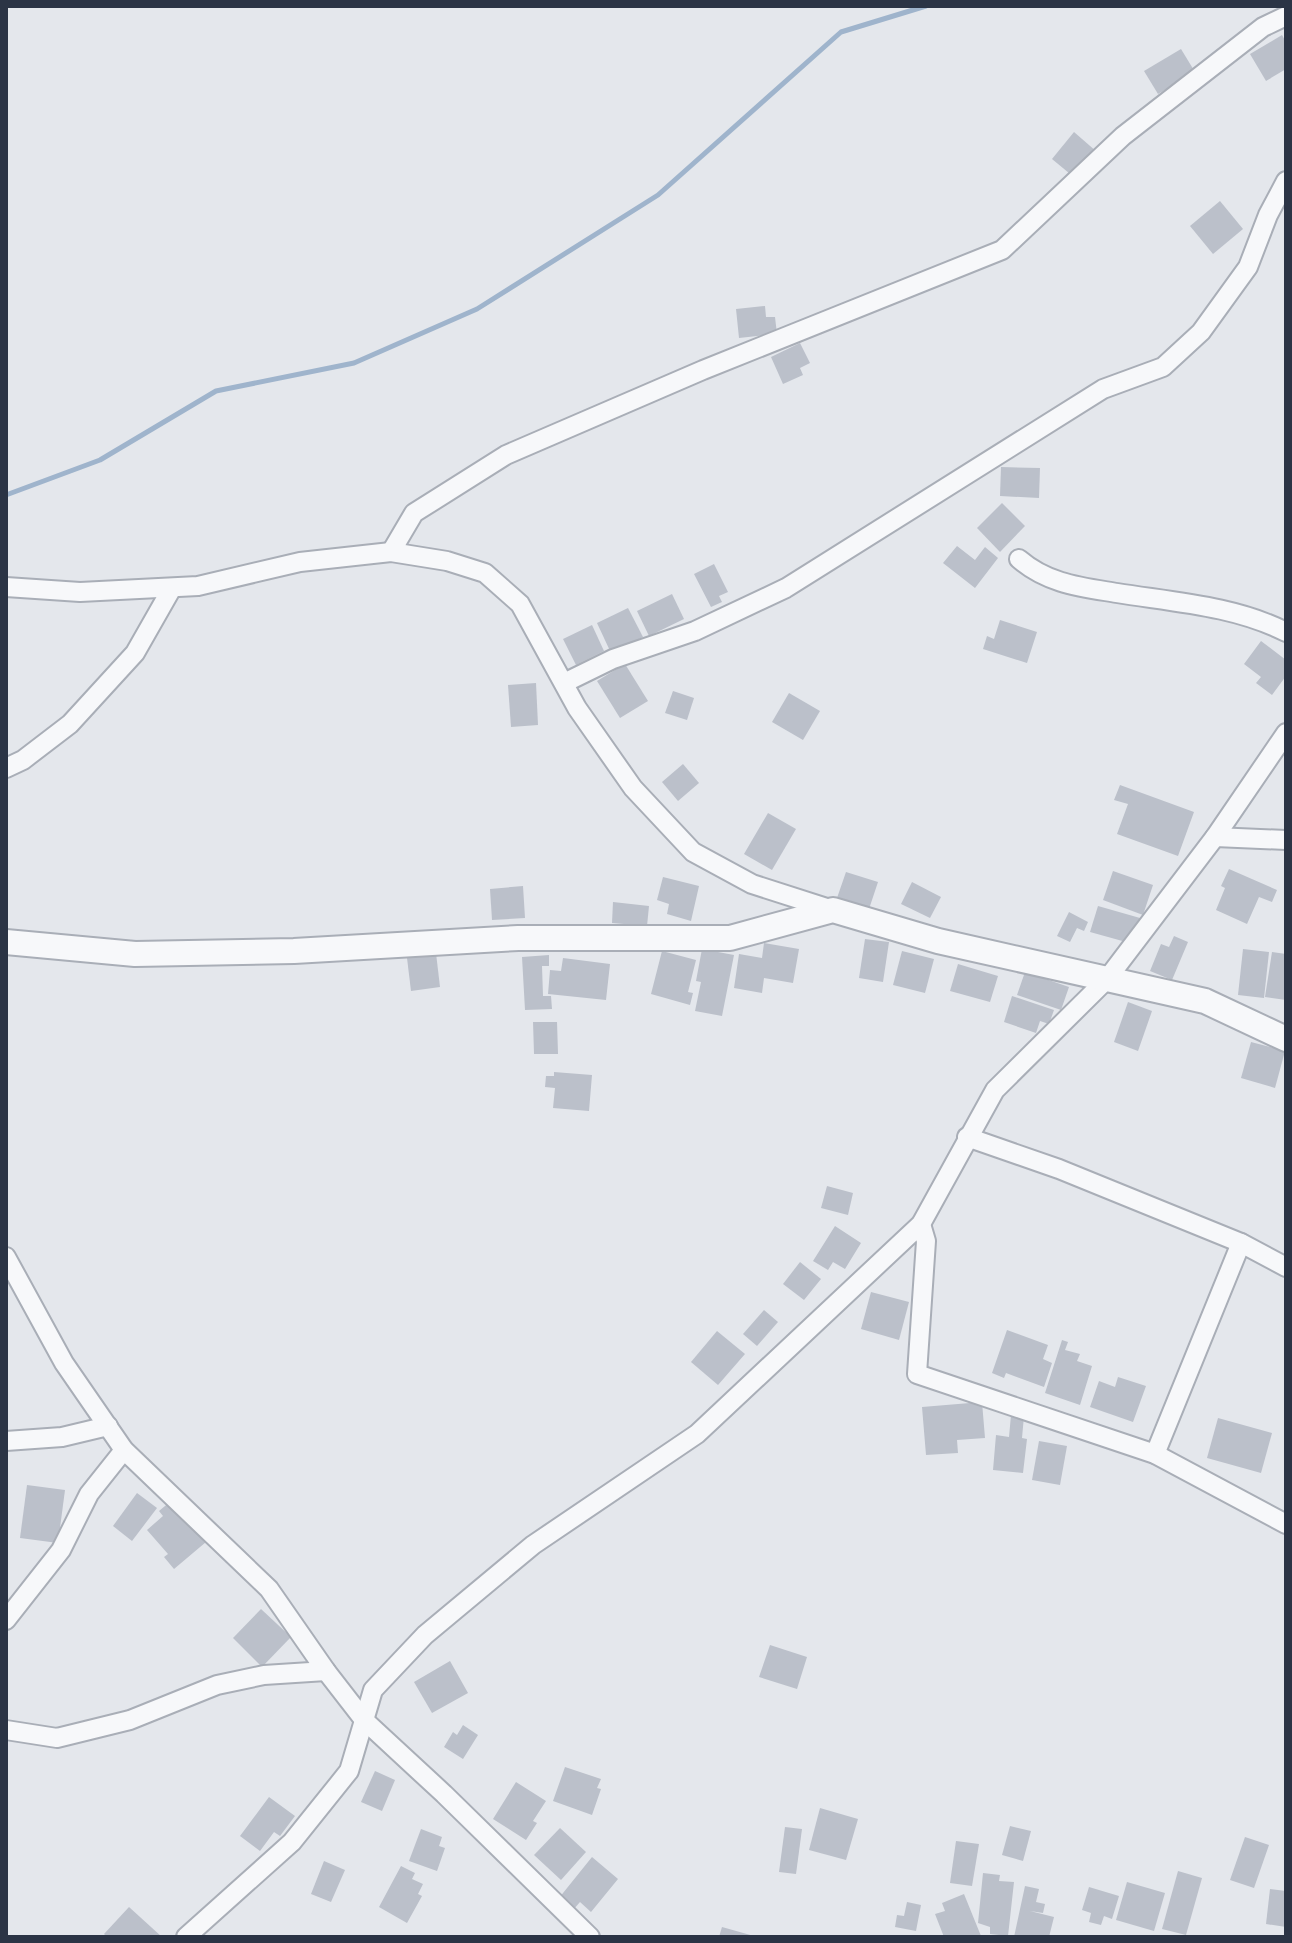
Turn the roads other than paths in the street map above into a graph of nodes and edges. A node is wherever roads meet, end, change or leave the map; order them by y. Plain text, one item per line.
1 (1286, 16) edge
2 (1286, 181) edge
3 (391, 552) junction
4 (1019, 559) dead end
5 (6, 587) edge
6 (172, 588) junction
7 (1286, 632) edge
8 (564, 683) junction
9 (1286, 733) edge
10 (6, 768) edge
11 (1215, 837) junction
12 (1286, 840) edge
13 (833, 910) junction
14 (6, 942) edge
15 (1107, 979) junction
16 (1286, 1039) edge
17 (967, 1137) junction
18 (921, 1224) junction
19 (1241, 1243) junction
20 (6, 1257) edge
21 (1286, 1267) edge
22 (108, 1426) junction
23 (6, 1441) edge
24 (124, 1450) junction
25 (1155, 1454) junction
26 (1286, 1524) edge
27 (6, 1620) edge
28 (326, 1671) junction
29 (364, 1720) junction
30 (6, 1730) edge
31 (186, 1937) edge
32 (590, 1937) edge

1 - 3 street
2 - 8 street
3 - 6 street
3 - 8 street
4 - 7 street
5 - 6 street
6 - 10 street
8 - 13 street
9 - 11 street
11 - 12 street
11 - 15 street
13 - 14 street
13 - 15 street
15 - 16 street
15 - 17 street
17 - 18 street
17 - 19 street
18 - 25 street
18 - 29 street
19 - 21 street
19 - 25 street
20 - 22 street
22 - 23 street
22 - 24 street
24 - 27 street
24 - 28 street
25 - 26 street
28 - 29 street
28 - 30 street
29 - 31 street
29 - 32 street

